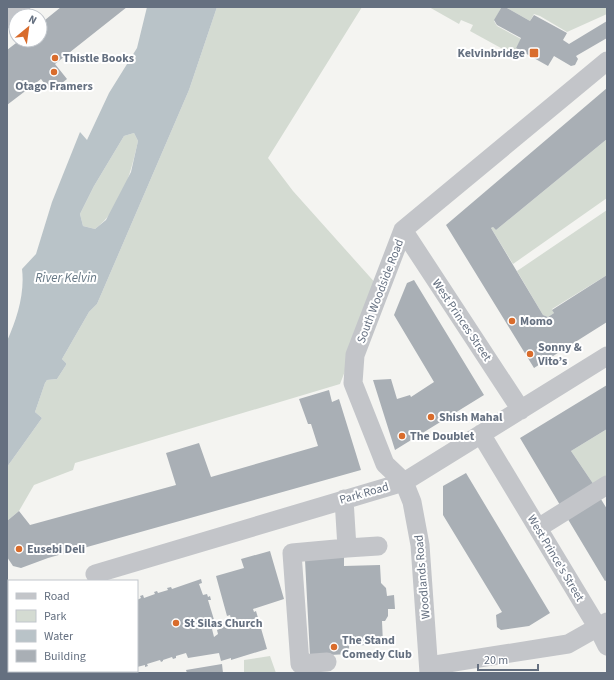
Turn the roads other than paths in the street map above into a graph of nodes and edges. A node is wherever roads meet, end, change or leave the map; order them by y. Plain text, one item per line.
1 (21, 7) edge
2 (7, 19) edge
3 (607, 61) edge
4 (403, 230) junction
5 (607, 356) edge
6 (522, 410) junction
7 (481, 434) junction
8 (404, 482) junction
9 (607, 485) edge
10 (344, 499) junction
11 (538, 528) junction
12 (378, 546) dead end
13 (347, 548) junction
14 (95, 574) dead end
15 (602, 625) edge
16 (607, 646) edge
17 (327, 662) dead end
18 (429, 670) edge

1 - 2 street
3 - 4 street, South Woodside Road
4 - 6 street, West Princes Street
4 - 8 street, South Woodside Road
5 - 6 street, Park Road
6 - 7 street, Park Road
7 - 8 street, Park Road
7 - 11 street, West Prince's Street
8 - 10 street, Park Road
8 - 18 street, Woodlands Road
9 - 11 street
10 - 13 street
10 - 14 street, Park Road
11 - 15 street, West Prince's Street
12 - 13 street
13 - 17 street
15 - 16 street, West Prince's Street
15 - 18 street

